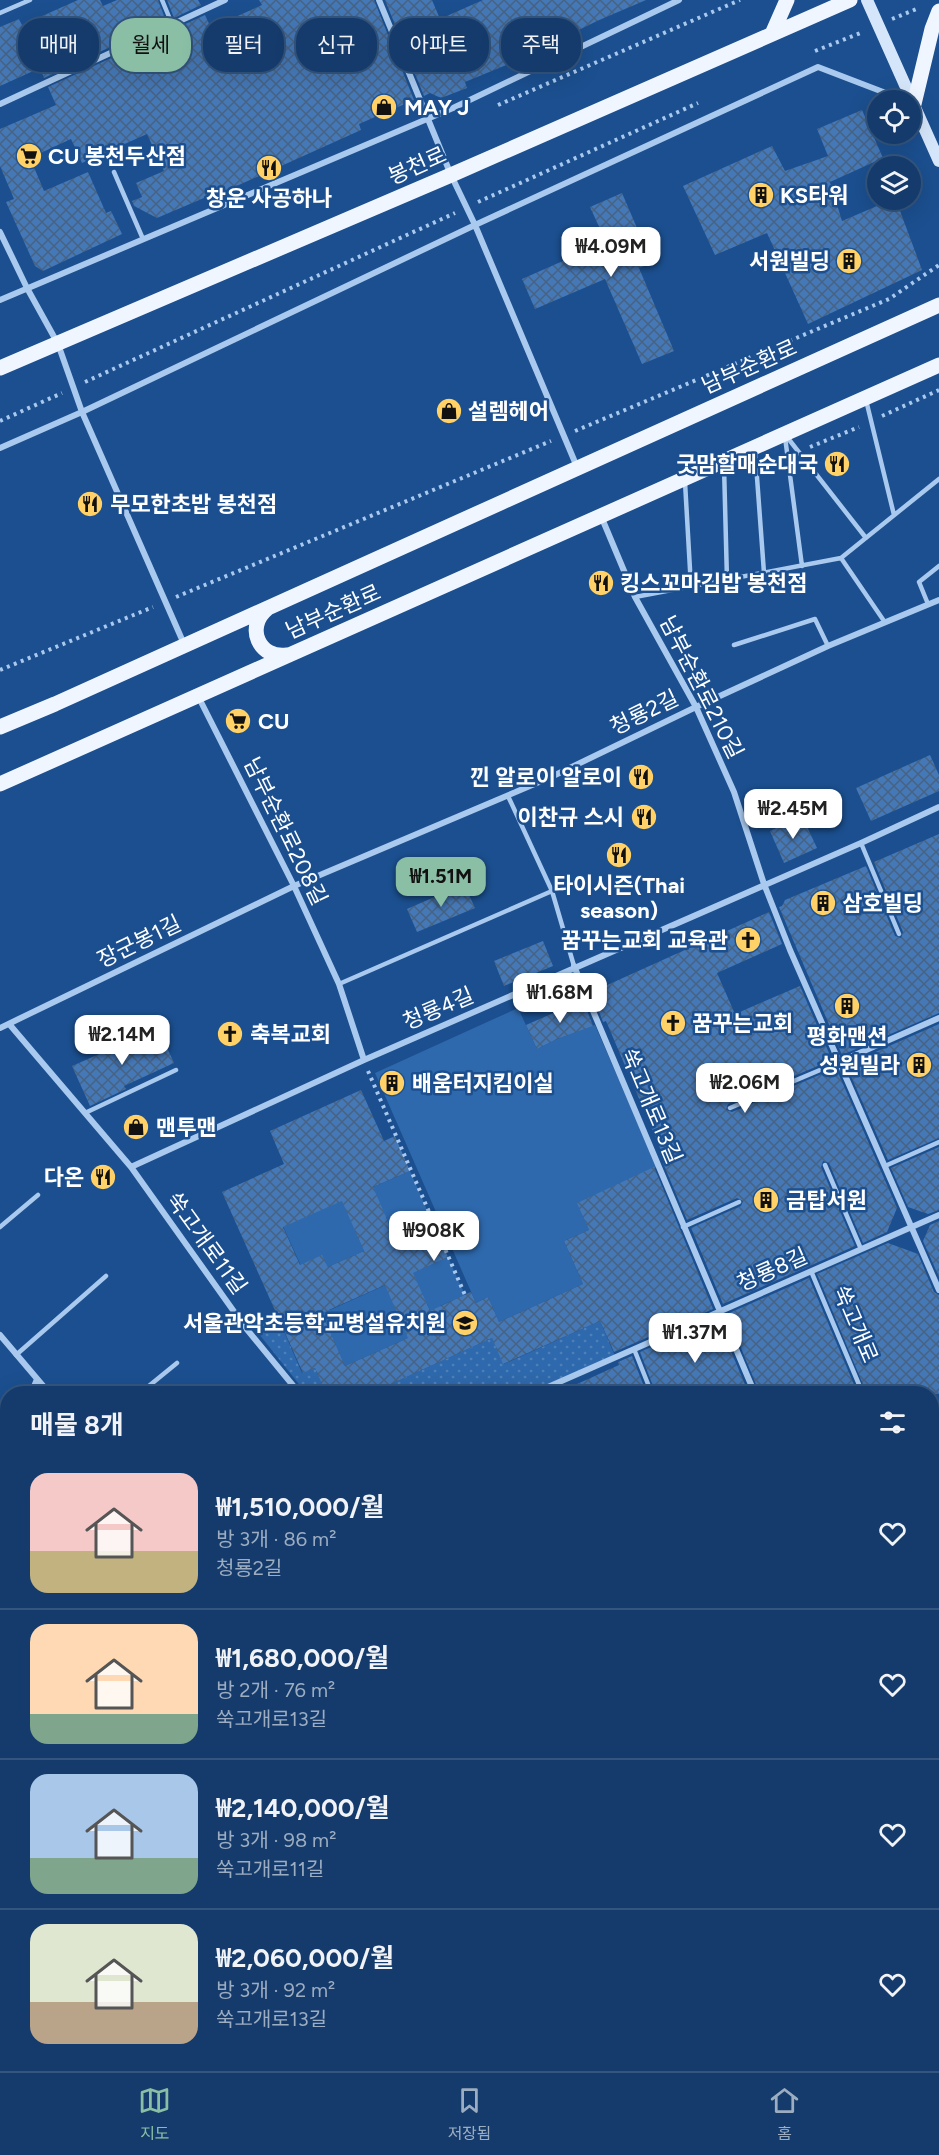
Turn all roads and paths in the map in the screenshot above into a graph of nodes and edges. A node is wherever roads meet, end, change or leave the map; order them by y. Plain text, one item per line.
1 (30, 0) edge
2 (162, 0) edge
3 (225, 0) edge
4 (379, 0) edge
5 (680, 0) edge
6 (787, 0) edge
7 (850, 0) edge
8 (867, 0) edge
9 (939, 11) edge
10 (0, 13) edge
11 (170, 18) edge
12 (185, 18) edge
13 (935, 27) edge
14 (772, 34) junction
15 (111, 52) edge
16 (878, 90) edge
17 (905, 90) edge
18 (914, 90) edge
19 (0, 104) edge
20 (428, 118) junction
21 (921, 124) edge
22 (939, 161) edge
23 (114, 172) dead end
24 (451, 175) junction
25 (475, 225) junction
26 (0, 232) edge
27 (143, 239) junction
28 (939, 265) edge
29 (27, 288) junction
30 (0, 300) edge
31 (939, 305) edge
32 (58, 344) junction
33 (939, 365) edge
34 (0, 369) edge
35 (866, 398) junction
36 (82, 412) junction
37 (785, 434) junction
38 (563, 436) junction
39 (0, 448) edge
40 (755, 448) junction
41 (724, 462) junction
42 (577, 467) junction
43 (685, 479) junction
44 (939, 479) edge
45 (894, 515) junction
46 (601, 516) junction
47 (867, 538) junction
48 (841, 558) junction
49 (802, 566) junction
50 (939, 566) edge
51 (764, 573) junction
52 (727, 580) junction
53 (691, 587) junction
54 (635, 597) junction
55 (939, 600) edge
56 (166, 601) junction
57 (928, 604) junction
58 (272, 606) junction
59 (884, 621) junction
60 (185, 644) junction
61 (734, 645) dead end
62 (828, 646) junction
63 (289, 655) junction
64 (0, 670) edge
65 (198, 696) junction
66 (696, 706) junction
67 (0, 727) edge
68 (0, 784) edge
69 (508, 796) junction
70 (939, 807) edge
71 (861, 843) junction
72 (764, 884) junction
73 (294, 886) junction
74 (552, 891) junction
75 (899, 934) dead end
76 (574, 966) junction
77 (339, 984) junction
78 (939, 1018) edge
79 (10, 1025) junction
80 (0, 1028) edge
81 (364, 1060) junction
82 (839, 1062) junction
83 (176, 1070) dead end
84 (730, 1108) dead end
85 (84, 1113) junction
86 (939, 1142) edge
87 (825, 1165) dead end
88 (885, 1166) junction
89 (131, 1167) junction
90 (38, 1195) dead end
91 (739, 1203) dead end
92 (939, 1215) edge
93 (0, 1227) edge
94 (683, 1227) junction
95 (911, 1227) junction
96 (861, 1249) junction
97 (811, 1271) junction
98 (106, 1276) dead end
99 (939, 1290) edge
100 (465, 1295) dead end
101 (720, 1311) junction
102 (0, 1335) edge
103 (634, 1349) junction
104 (16, 1355) junction
105 (177, 1363) dead end
106 (37, 1379) junction
107 (34, 1386) edge
108 (43, 1386) edge
109 (149, 1386) edge
110 (293, 1386) edge
111 (550, 1386) edge
112 (649, 1386) edge
113 (752, 1386) edge
114 (860, 1386) edge

1 - 10 lane
2 - 11 lane
3 - 12 street
4 - 20 street
5 - 20 street, 봉천로
6 - 14 main road
7 - 14 main road, 봉천로
8 - 17 main road
9 - 13 main road
13 - 18 main road
14 - 24 main road, 봉천로
15 - 19 street
16 - 25 street
20 - 24 street
20 - 27 street, 봉천로
21 - 22 main road
23 - 27 lane
24 - 25 street
24 - 32 main road, 봉천로
25 - 36 street
25 - 38 street
26 - 29 street
27 - 29 street, 봉천로
28 - 38 path
29 - 30 street, 봉천로
29 - 32 street
31 - 42 main road, 남부순환로
32 - 34 main road, 봉천로
32 - 36 street
33 - 35 main road, 남부순환로
35 - 37 main road, 남부순환로
35 - 45 lane
36 - 39 street
36 - 56 street
37 - 40 main road, 남부순환로
37 - 47 lane
37 - 49 lane
38 - 42 street
38 - 56 path
40 - 41 main road, 남부순환로
40 - 51 lane
41 - 43 main road, 남부순환로
41 - 52 lane
42 - 58 main road, 남부순환로
43 - 46 main road, 남부순환로
43 - 53 lane
44 - 45 lane, 남부순환로210길
45 - 47 lane, 남부순환로210길
46 - 54 street, 남부순환로210길
46 - 63 main road, 남부순환로
47 - 48 lane, 남부순환로210길
48 - 49 lane, 남부순환로210길
48 - 59 lane
49 - 51 lane, 남부순환로210길
50 - 57 lane
51 - 52 lane, 남부순환로210길
52 - 53 lane, 남부순환로210길
53 - 54 lane, 남부순환로210길
54 - 66 street, 남부순환로210길
55 - 57 street, 청룡2길
56 - 60 street
56 - 64 path
57 - 59 street, 청룡2길
58 - 60 main road, 남부순환로
58 - 63 main road
59 - 62 street, 청룡2길
60 - 67 main road, 남부순환로
61 - 62 lane
62 - 66 street, 청룡2길
63 - 65 main road, 남부순환로
65 - 68 main road, 남부순환로
65 - 73 street, 남부순환로208길
66 - 69 street, 청룡2길
66 - 72 street, 남부순환로210길
69 - 73 street, 청룡2길
69 - 74 lane
70 - 71 street, 청룡4길
71 - 72 street, 청룡4길
71 - 75 lane
72 - 76 street, 청룡4길
72 - 82 street, 남부순환로210길
73 - 77 street, 남부순환로208길
73 - 79 street, 장군봉1길
74 - 76 lane
74 - 77 lane
76 - 81 street, 청룡4길
76 - 94 street, 쑥고개로13길
77 - 81 street, 남부순환로208길
78 - 82 street
79 - 80 street, 장군봉1길
79 - 85 street, 쑥고개로11길
81 - 89 street, 청룡4길
81 - 100 path
82 - 84 lane
82 - 88 street, 남부순환로210길
83 - 85 lane
85 - 89 street, 쑥고개로11길
86 - 88 lane
87 - 96 lane
88 - 95 street, 남부순환로210길
89 - 110 street, 쑥고개로11길
90 - 93 lane
91 - 94 lane
92 - 95 street, 청룡8길
94 - 101 street, 쑥고개로13길
95 - 96 street, 청룡8길
95 - 99 street, 남부순환로210길
96 - 97 street, 청룡8길
97 - 101 street, 청룡8길
97 - 114 lane, 쑥고개로
98 - 104 lane
101 - 103 street, 청룡8길
101 - 113 street, 쑥고개로13길
102 - 104 street
103 - 111 street, 청룡8길
103 - 112 lane
104 - 106 street
105 - 109 lane
106 - 107 street
106 - 108 street

